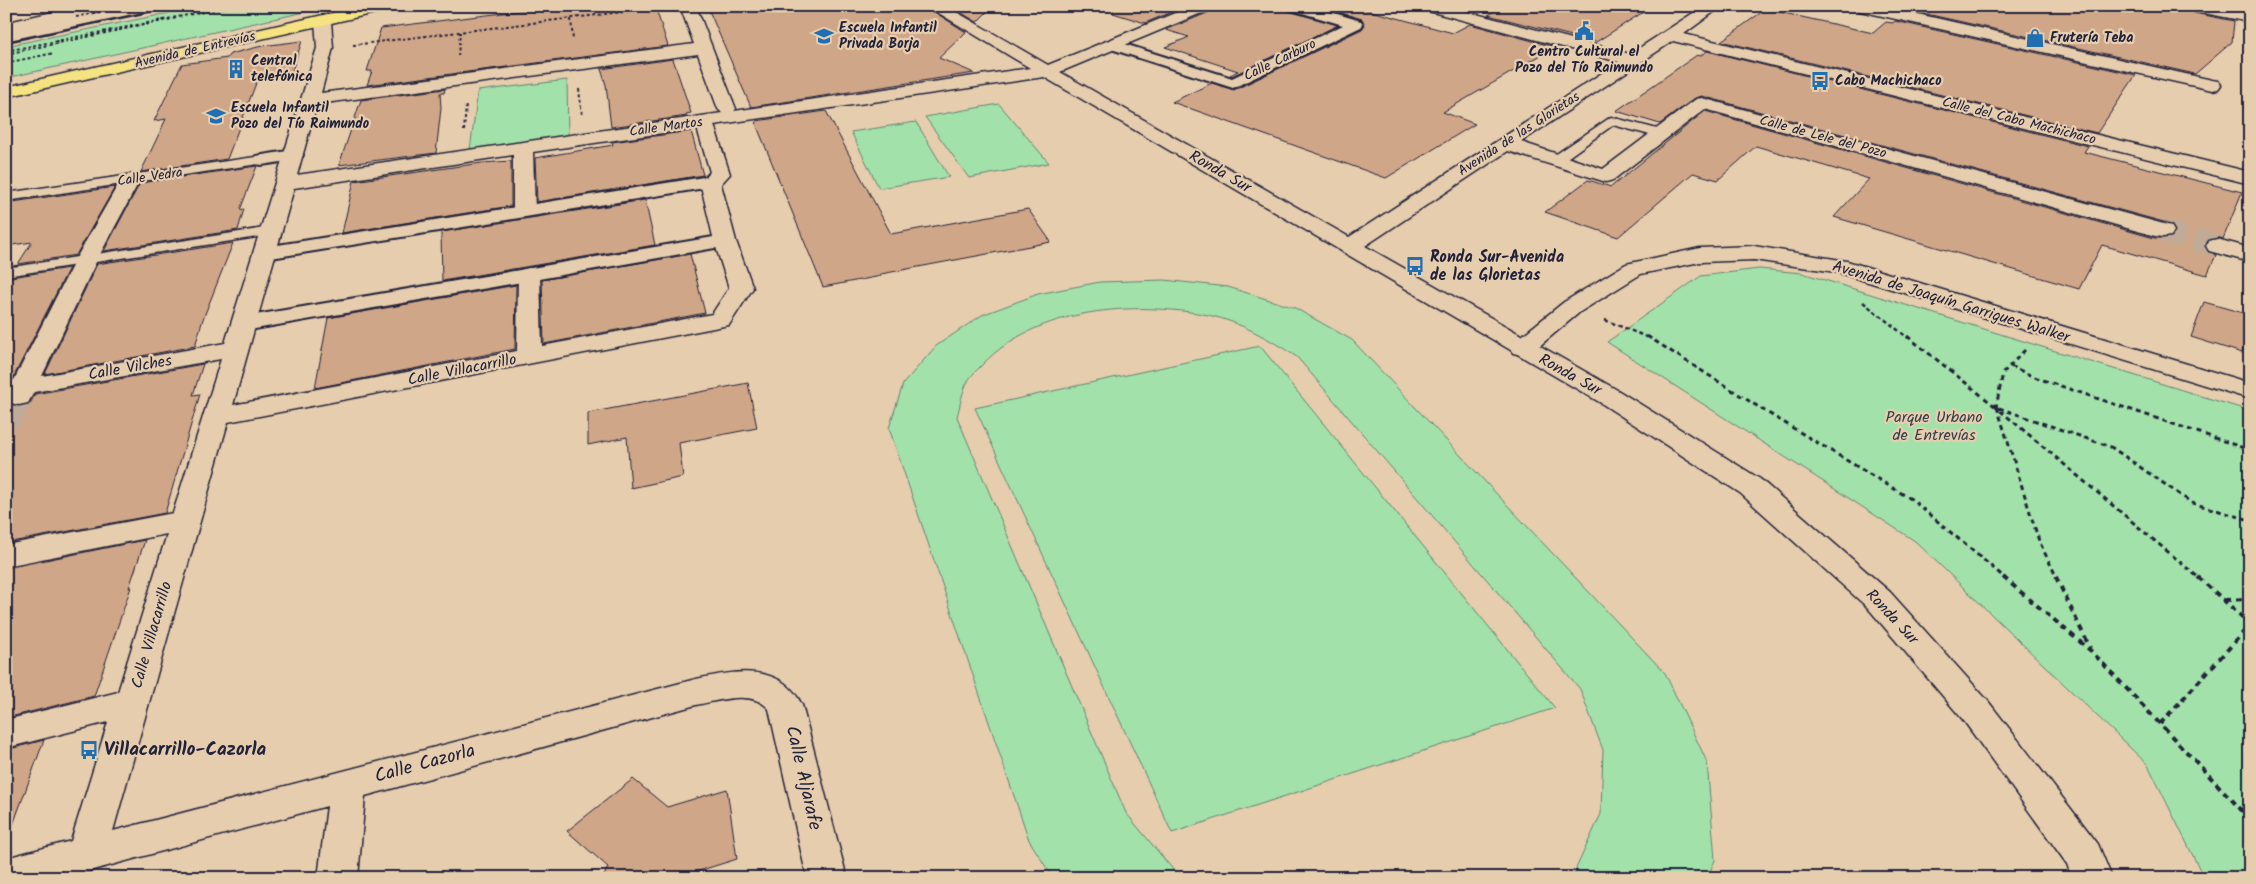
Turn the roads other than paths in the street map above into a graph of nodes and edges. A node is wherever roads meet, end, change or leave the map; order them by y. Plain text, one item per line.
1 (54, 6) edge
2 (384, 6) edge
3 (688, 6) edge
4 (934, 6) edge
5 (1206, 6) edge
6 (1294, 6) edge
7 (1426, 6) edge
8 (1715, 6) edge
9 (1860, 6) edge
10 (2194, 6) edge
11 (6, 16) edge
12 (2250, 17) edge
13 (323, 21) junction
14 (1672, 36) junction
15 (1112, 44) junction
16 (704, 48) junction
17 (1632, 60) junction
18 (1047, 72) junction
19 (2212, 85) dead end
20 (6, 92) edge
21 (310, 100) junction
22 (726, 109) dead end
23 (704, 122) junction
24 (1661, 134) junction
25 (1504, 144) junction
26 (524, 148) junction
27 (294, 156) junction
28 (262, 160) joint
29 (1556, 160) junction
30 (2250, 178) edge
31 (130, 180) junction
32 (710, 182) junction
33 (285, 183) junction
34 (6, 197) edge
35 (524, 211) junction
36 (2162, 231) tunnel mouth
37 (725, 240) junction
38 (268, 242) junction
39 (2216, 246) tunnel mouth
40 (1348, 247) junction
41 (2250, 255) edge
42 (86, 260) junction
43 (6, 272) edge
44 (529, 275) junction
45 (240, 336) junction
46 (1522, 348) junction
47 (530, 356) junction
48 (2250, 391) edge
49 (16, 392) edge
50 (217, 416) junction
51 (186, 520) junction
52 (6, 556) edge
53 (764, 688) joint
54 (132, 702) junction
55 (6, 734) edge
56 (348, 784) junction
57 (87, 854) junction
58 (6, 876) edge
59 (338, 878) edge
60 (827, 878) edge
61 (2092, 878) edge

1 - 11 street
2 - 13 main road, Avenida de Entrevías
3 - 16 street
4 - 18 street, Ronda Sur
5 - 15 street, Calle Martos
6 - 15 street, Calle Carburo
7 - 17 street
8 - 14 street, Avenida de las Glorietas
9 - 19 street
10 - 12 street
13 - 20 main road, Avenida de Entrevías
13 - 21 street, Calle Villacarrillo
14 - 17 street, Avenida de las Glorietas
14 - 30 street, Calle del Cabo Machichaco
15 - 18 street, Calle Martos
16 - 21 street
16 - 22 street
17 - 25 street, Avenida de las Glorietas
18 - 23 street, Calle Martos
18 - 40 street, Ronda Sur
21 - 27 street, Calle Villacarrillo
23 - 26 street, Calle Martos
23 - 32 street
24 - 29 lane
24 - 29 street, Calle de Lele del Pozo
24 - 36 street, Calle de Lele del Pozo
25 - 29 street, Calle de Lele del Pozo
25 - 40 street, Avenida de las Glorietas
26 - 33 street, Calle Martos
26 - 35 street
27 - 28 street, Calle Vedra
27 - 33 street, Calle Villacarrillo
28 - 31 lane, Calle Vedra
31 - 34 lane, Calle Vedra
31 - 42 street, Calle Vilches
32 - 35 street
32 - 37 street, Calle Villacarrillo
33 - 38 street, Calle Villacarrillo
35 - 38 street
37 - 44 street
37 - 47 street, Calle Villacarrillo
38 - 42 lane
38 - 45 street, Calle Villacarrillo
39 - 41 street
40 - 46 street, Ronda Sur
42 - 43 lane
42 - 49 street, Calle Vilches
44 - 45 street
44 - 47 street, Calle Villacarrillo
45 - 49 street, Calle Vilches
45 - 50 street, Calle Villacarrillo
46 - 48 street, Avenida de Joaquín Garrigues Walker
46 - 61 street, Ronda Sur
47 - 50 street, Calle Villacarrillo
50 - 51 street, Calle Villacarrillo
51 - 52 street
51 - 54 street, Calle Villacarrillo
53 - 56 street, Calle Cazorla
53 - 60 street, Calle Aljarafe
54 - 55 street
54 - 57 street, Calle Villacarrillo
56 - 57 street, Calle Cazorla
56 - 59 street
57 - 58 street, Calle Cazorla

